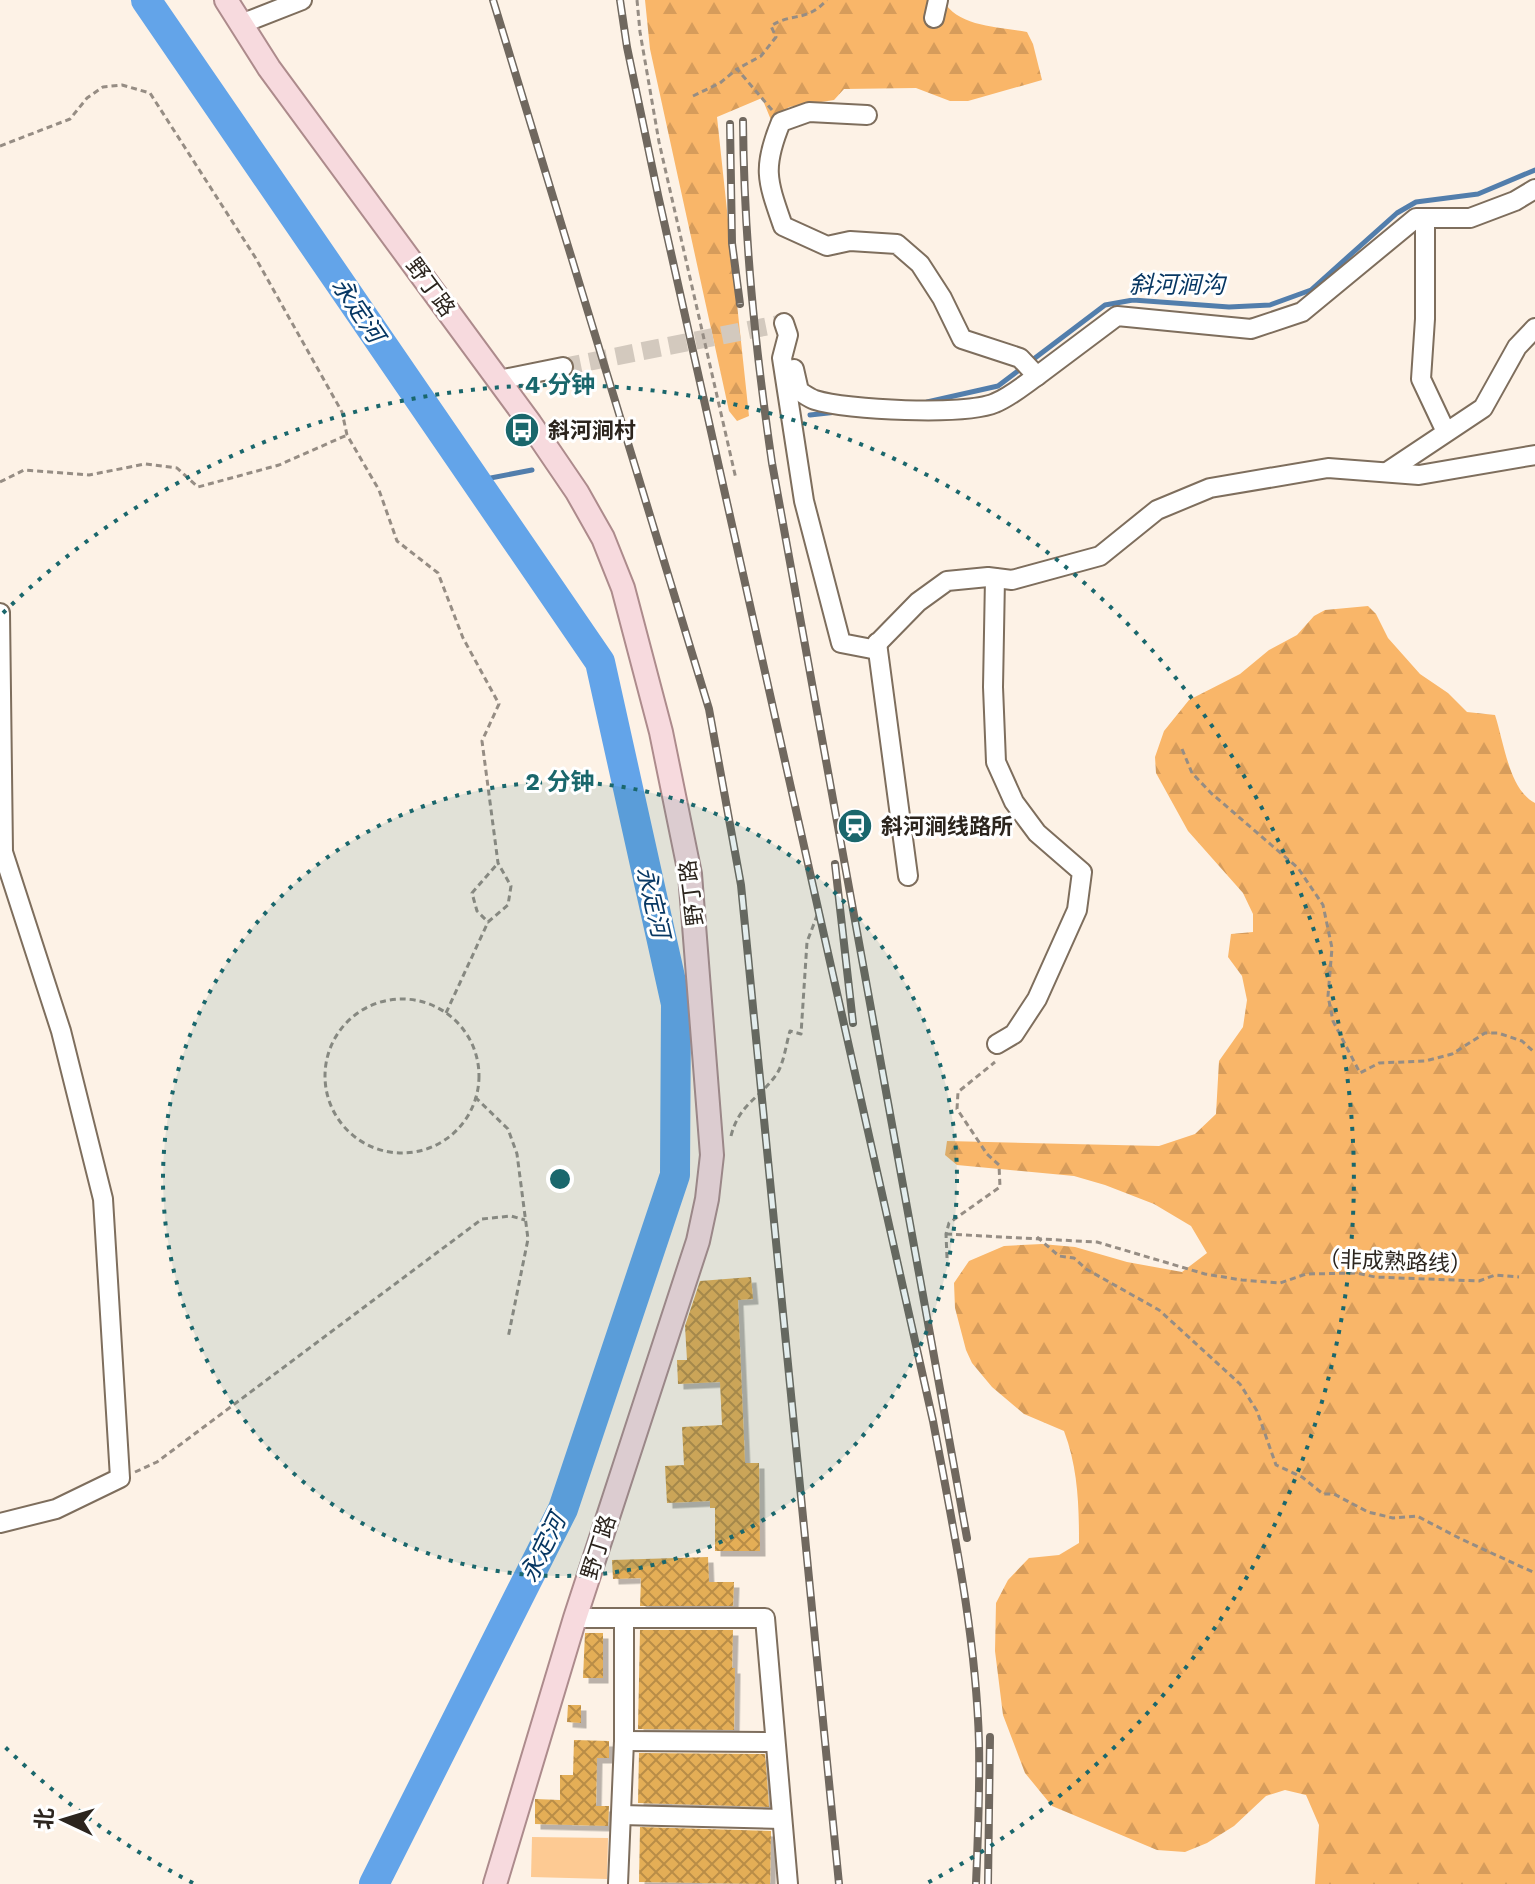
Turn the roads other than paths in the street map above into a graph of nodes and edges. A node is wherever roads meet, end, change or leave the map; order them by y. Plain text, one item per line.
1 (226, 0) edge
2 (302, 0) edge
3 (241, 24) junction
4 (867, 115) dead end
5 (1535, 189) edge
6 (1425, 218) junction
7 (1535, 328) edge
8 (563, 367) tunnel mouth
9 (1030, 368) junction
10 (499, 380) junction
11 (1446, 432) junction
12 (1535, 455) edge
13 (1387, 472) junction
14 (995, 578) junction
15 (0, 613) edge
16 (877, 643) junction
17 (908, 876) dead end
18 (997, 1044) dead end
19 (0, 1523) edge
20 (575, 1618) junction
21 (624, 1618) junction
22 (624, 1741) junction
23 (775, 1742) junction
24 (621, 1815) junction
25 (782, 1819) junction
26 (495, 1884) edge
27 (618, 1884) edge
28 (788, 1884) edge

1 - 3 main road, 野丁路
2 - 3 street
3 - 10 main road, 野丁路
4 - 9 street
5 - 6 street
6 - 9 street
6 - 11 street
7 - 11 street
8 - 10 street
9 - 16 street
10 - 20 main road, 野丁路
11 - 13 street
12 - 13 street
13 - 14 street
14 - 16 street
14 - 18 street
15 - 19 street
16 - 17 street
20 - 21 street
20 - 26 main road, 野丁路
21 - 22 street
21 - 23 street
22 - 23 street
22 - 24 street
23 - 25 street
24 - 25 street
24 - 27 street
25 - 28 street

